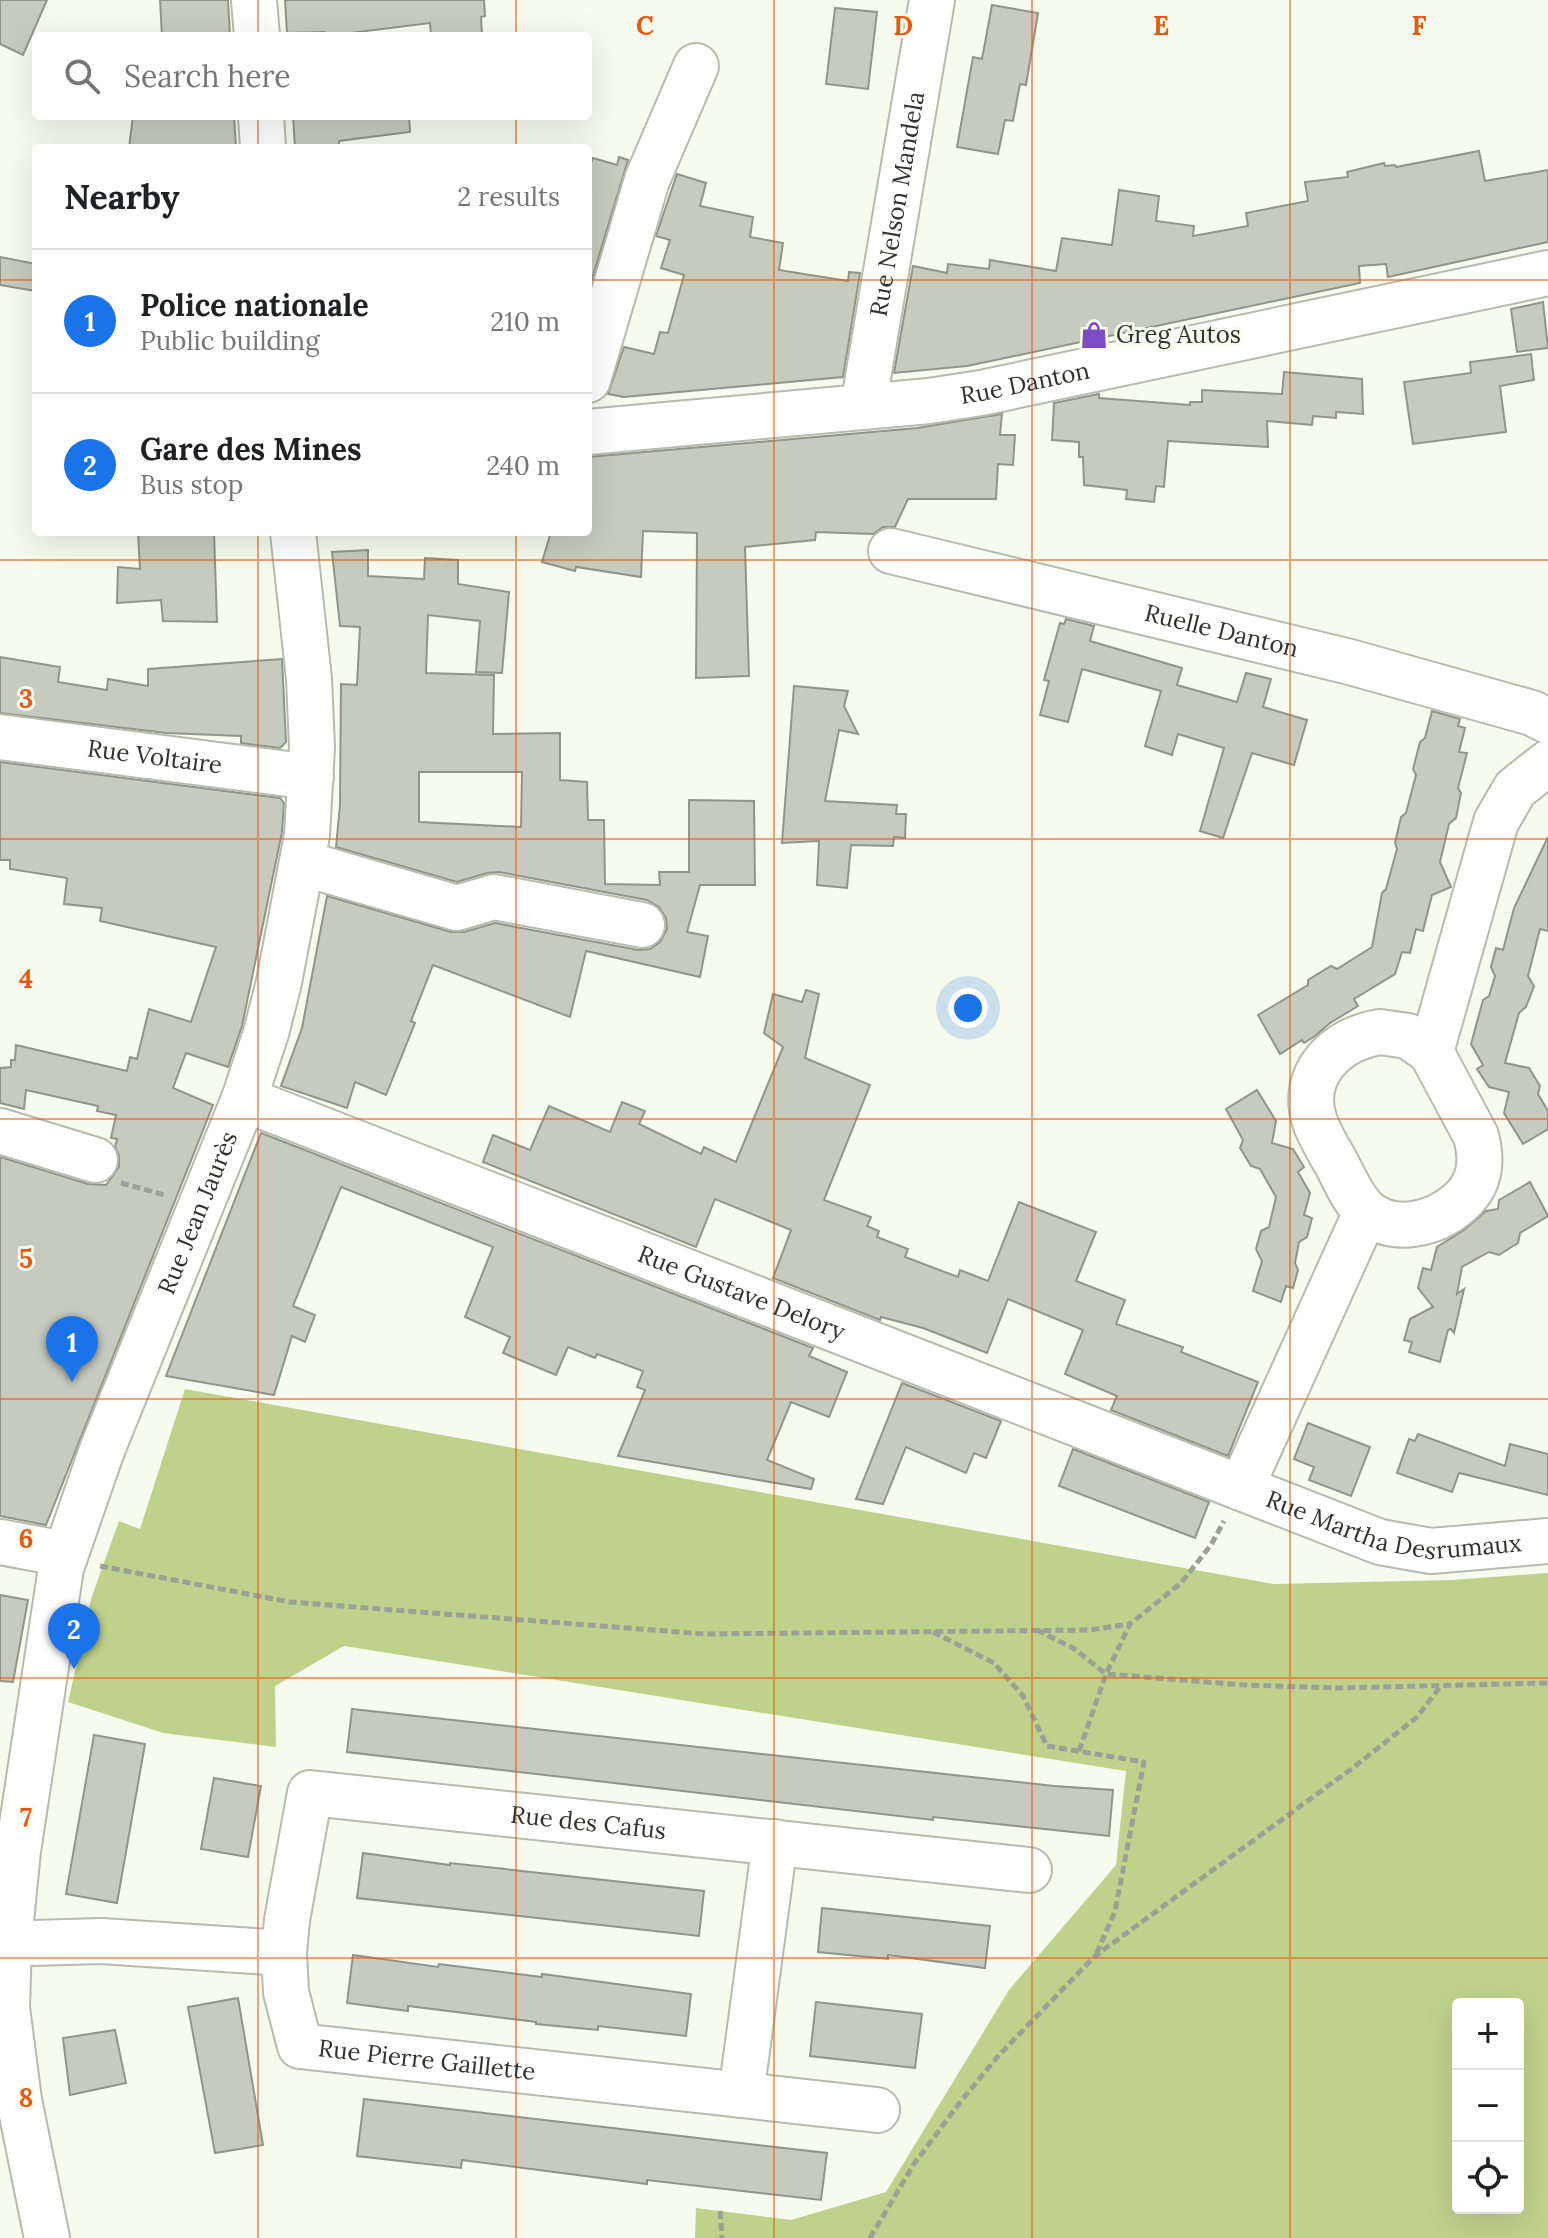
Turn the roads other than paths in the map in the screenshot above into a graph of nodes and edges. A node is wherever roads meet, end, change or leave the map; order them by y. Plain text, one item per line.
1 (254, 0) edge
2 (932, 0) edge
3 (257, 32) edge
4 (696, 66) dead end
5 (261, 120) edge
6 (263, 144) edge
7 (1548, 273) edge
8 (592, 366) edge
9 (863, 407) junction
10 (592, 432) edge
11 (293, 536) edge
12 (891, 551) dead end
13 (1548, 721) edge
14 (0, 737) edge
15 (1548, 763) edge
16 (311, 777) junction
17 (302, 863) junction
18 (642, 925) dead end
19 (1431, 1052) junction
20 (244, 1099) junction
21 (0, 1131) edge
22 (95, 1160) road end
23 (1359, 1227) junction
24 (1241, 1488) junction
25 (1548, 1541) edge
26 (0, 1542) edge
27 (65, 1554) junction
28 (775, 1842) junction
29 (1029, 1870) dead end
30 (284, 1953) junction
31 (5, 1963) edge
32 (741, 2095) junction
33 (877, 2110) dead end
34 (47, 2238) edge

1 - 3 street
2 - 9 street, Rue Nelson Mandela
4 - 8 street
5 - 6 street
7 - 9 street, Rue Danton
9 - 10 street, Rue Danton
11 - 16 street, Rue Jean Jaurès
12 - 13 street, Ruelle Danton
14 - 16 street, Rue Voltaire
15 - 19 street
16 - 17 street, Rue Jean Jaurès
17 - 18 street
17 - 20 street, Rue Jean Jaurès
19 - 23 street
19 - 23 street
20 - 24 street, Rue Gustave Delory
20 - 27 street, Rue Jean Jaurès
21 - 22 street
23 - 24 street
24 - 25 street, Rue Martha Desrumaux
26 - 27 street
27 - 31 street, Rue Jean Jaurès
28 - 29 street, Rue des Cafus
28 - 30 street, Rue des Cafus
28 - 32 street
30 - 31 street
30 - 32 street, Rue Pierre Gaillette
31 - 34 street, Rue Jean Jaurès
32 - 33 street, Rue Pierre Gaillette

